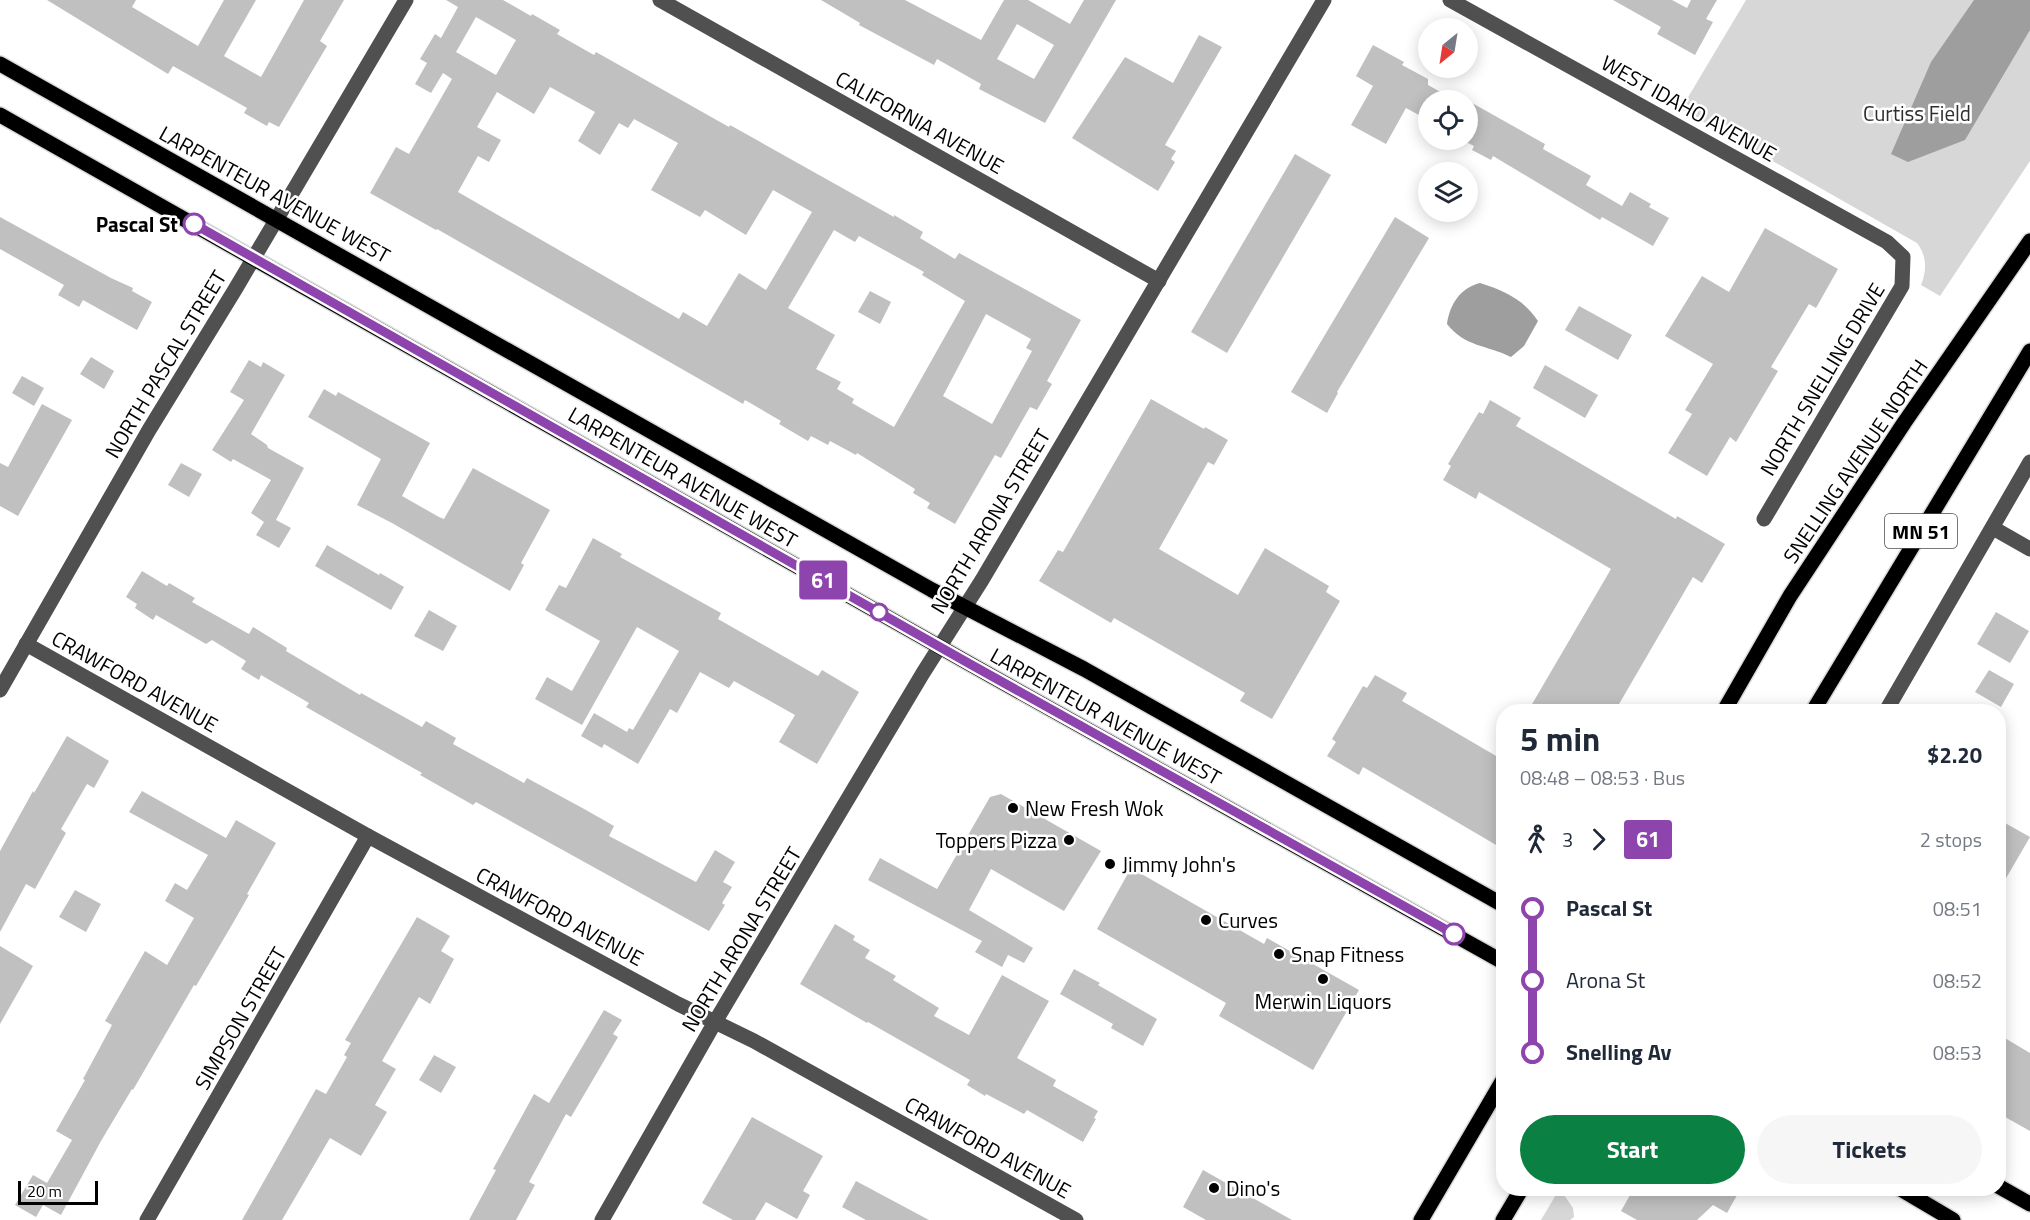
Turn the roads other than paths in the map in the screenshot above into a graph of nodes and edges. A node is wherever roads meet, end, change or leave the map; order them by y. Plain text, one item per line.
1 (406, 0) edge
2 (660, 0) edge
3 (1324, 0) edge
4 (1450, 0) edge
5 (0, 64) edge
6 (0, 116) edge
7 (276, 219) junction
8 (2030, 241) edge
9 (1903, 257) joint
10 (254, 258) junction
11 (1158, 281) junction
12 (2030, 351) edge
13 (2030, 462) edge
14 (1764, 519) dead end
15 (1993, 528) junction
16 (2030, 549) edge
17 (964, 607) junction
18 (26, 644) junction
19 (940, 646) junction
20 (0, 690) edge
21 (1728, 704) edge
22 (1817, 704) edge
23 (1890, 704) edge
24 (368, 836) junction
25 (1496, 901) edge
26 (1496, 958) edge
27 (715, 1022) junction
28 (1496, 1092) edge
29 (2006, 1190) edge
30 (1517, 1196) edge
31 (1912, 1196) edge
32 (2030, 1204) edge
33 (1057, 1216) edge
34 (147, 1220) edge
35 (602, 1220) edge
36 (1076, 1220) edge
37 (1421, 1220) edge
38 (1503, 1220) edge
39 (1953, 1220) edge

1 - 7 street, NORTH PASCAL STREET
2 - 11 street, CALIFORNIA AVENUE
3 - 11 street, NORTH ARONA STREET
4 - 9 street, WEST IDAHO AVENUE
5 - 7 main road, LARPENTEUR AVENUE WEST
6 - 10 main road, LARPENTEUR AVENUE WEST
7 - 10 street, NORTH PASCAL STREET
7 - 17 main road, LARPENTEUR AVENUE WEST
8 - 21 main road, SNELLING AVENUE NORTH
9 - 14 street, NORTH SNELLING DRIVE
10 - 18 street, NORTH PASCAL STREET
10 - 19 main road, LARPENTEUR AVENUE WEST
11 - 17 street, NORTH ARONA STREET
12 - 22 main road, MN 51
13 - 15 street
15 - 16 street
15 - 23 street
17 - 19 street, NORTH ARONA STREET
17 - 25 main road, LARPENTEUR AVENUE WEST
18 - 20 street, NORTH PASCAL STREET
18 - 24 street, CRAWFORD AVENUE
19 - 26 main road, LARPENTEUR AVENUE WEST
19 - 27 street, NORTH ARONA STREET
24 - 27 street, CRAWFORD AVENUE
24 - 34 street, SIMPSON STREET
27 - 33 street, CRAWFORD AVENUE
27 - 35 street, NORTH ARONA STREET
28 - 37 main road
29 - 32 main road
30 - 38 main road
31 - 39 main road
33 - 36 street, CRAWFORD AVENUE

